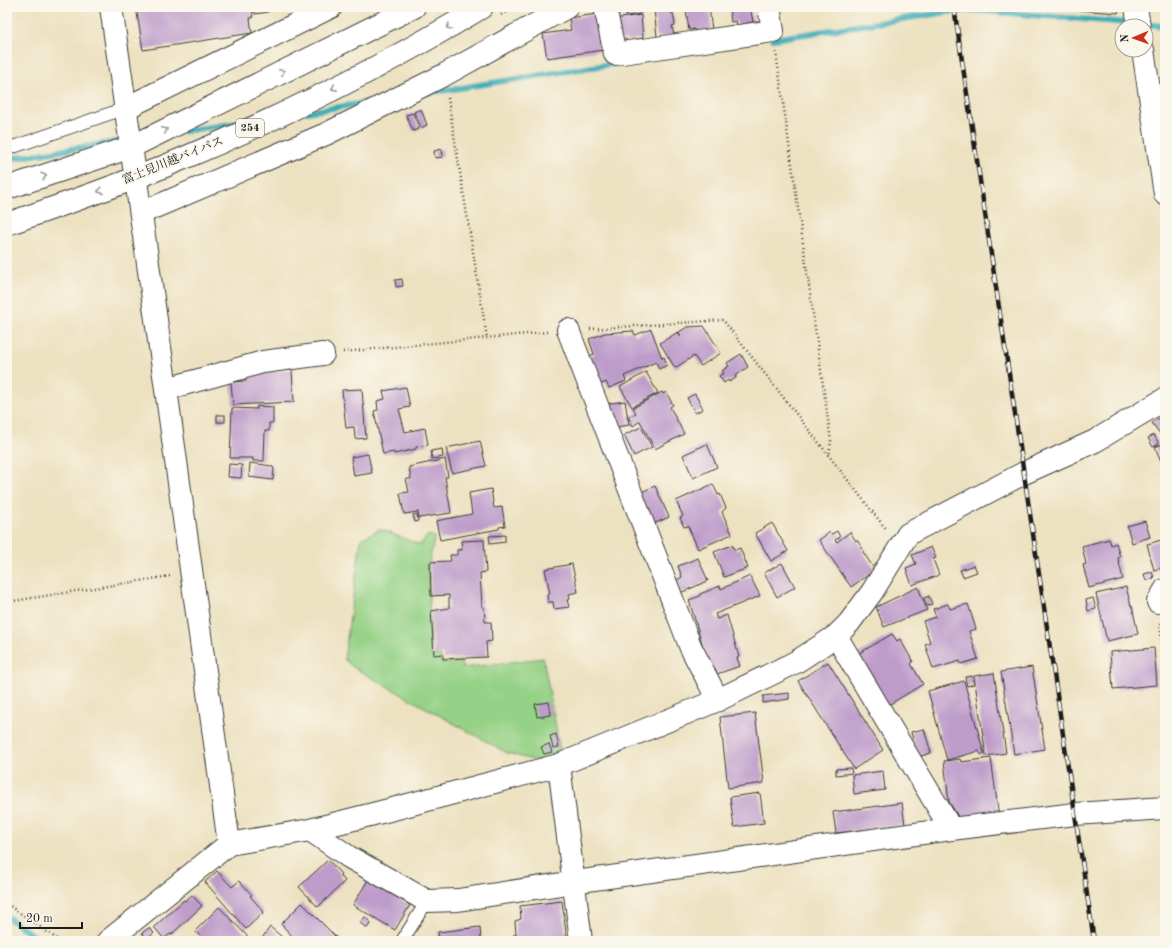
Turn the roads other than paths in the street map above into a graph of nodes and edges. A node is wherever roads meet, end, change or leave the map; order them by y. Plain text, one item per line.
1 (111, 7) edge
2 (331, 7) edge
3 (414, 7) edge
4 (482, 7) edge
5 (567, 7) edge
6 (605, 7) edge
7 (769, 7) edge
8 (1136, 7) edge
9 (1138, 18) edge
10 (1144, 58) edge
11 (126, 108) junction
12 (7, 147) edge
13 (131, 147) junction
14 (135, 178) junction
15 (7, 188) edge
16 (1165, 194) edge
17 (141, 213) junction
18 (7, 224) edge
19 (568, 330) road end
20 (322, 354) road end
21 (166, 389) junction
22 (1165, 399) edge
23 (836, 636) junction
24 (718, 700) junction
25 (559, 765) junction
26 (1165, 808) edge
27 (951, 829) junction
28 (310, 830) junction
29 (229, 844) junction
30 (574, 882) junction
31 (427, 901) junction
32 (108, 941) edge
33 (402, 941) edge
34 (581, 941) edge

1 - 11 main road
2 - 11 main road
13 -> 3 main road
4 -> 14 main road, 富士見川越バイパス / 254
5 - 17 main road
6 - 7 main road
8 - 9 main road
10 - 16 main road
11 - 12 lane
11 - 13 main road
13 - 14 main road
15 -> 13 main road
14 - 17 main road
14 -> 18 main road, 富士見川越バイパス / 254
17 - 21 main road
19 - 24 main road
20 - 21 main road
21 - 29 main road
22 - 23 main road
23 - 24 main road
23 - 27 main road
24 - 25 main road
25 - 28 main road
25 - 30 main road
26 - 27 main road
27 - 30 main road
28 - 29 main road
28 - 31 main road
29 - 32 main road
30 - 31 main road
30 - 34 main road
31 - 33 lane

